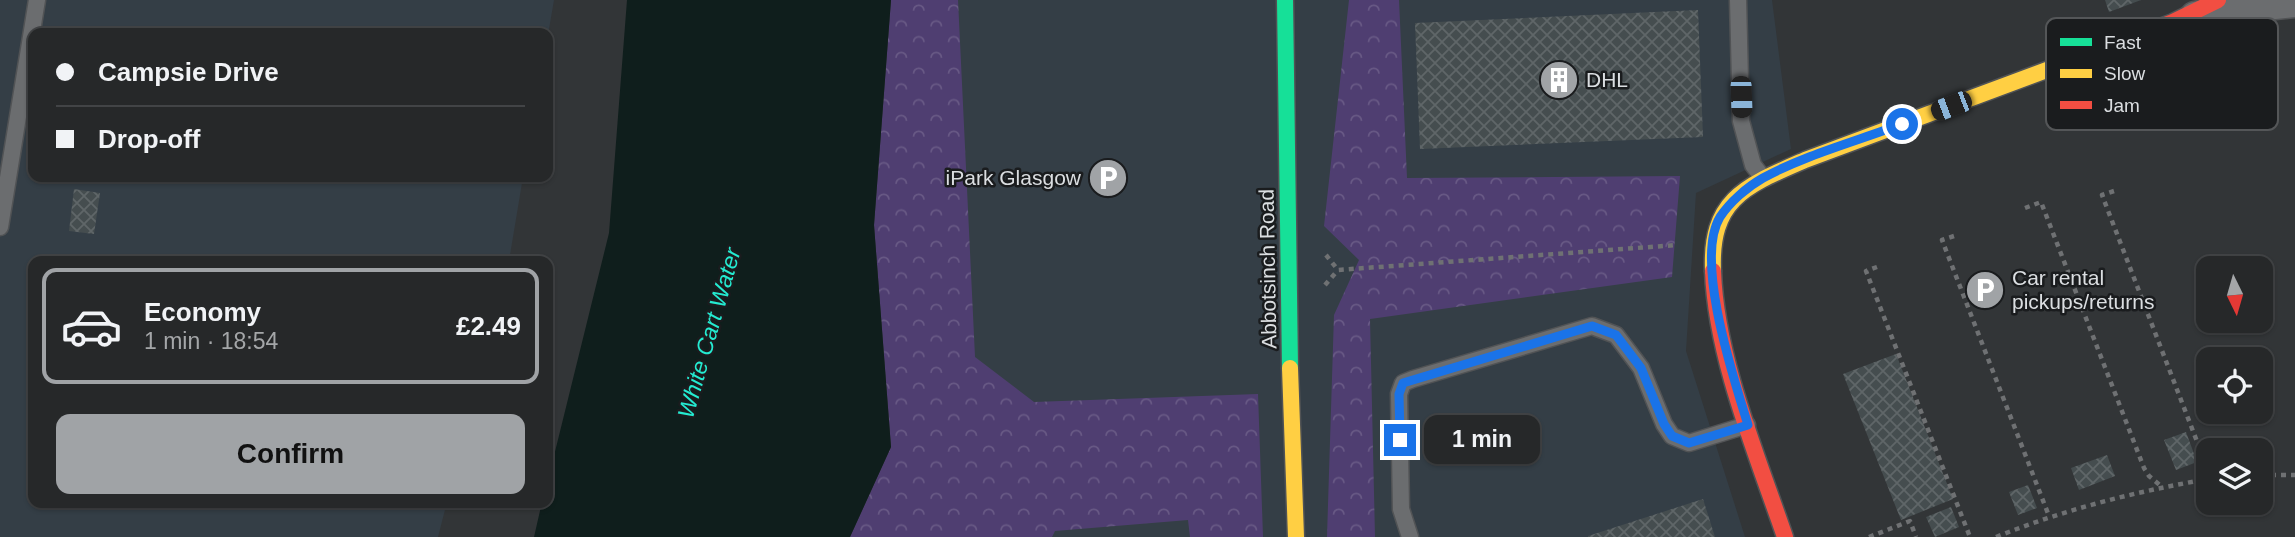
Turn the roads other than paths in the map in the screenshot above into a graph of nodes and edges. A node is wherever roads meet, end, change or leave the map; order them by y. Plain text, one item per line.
1 (37, 0) edge
2 (1285, 0) edge
3 (1738, 0) edge
4 (2218, 0) edge
5 (2295, 2) edge
6 (2181, 18) edge
7 (2192, 18) edge
8 (32, 28) edge
9 (28, 55) edge
10 (2046, 70) edge
11 (1763, 178) junction
12 (0, 227) edge
13 (1748, 425) junction
14 (1296, 537) edge
15 (1410, 537) edge
16 (1784, 537) edge

1 - 8 lane
2 - 14 street, Abbotsinch Road
3 - 11 lane
4 - 6 street
5 - 7 street
9 - 12 lane
10 - 11 street
11 - 13 street
13 - 15 lane
13 - 16 street

